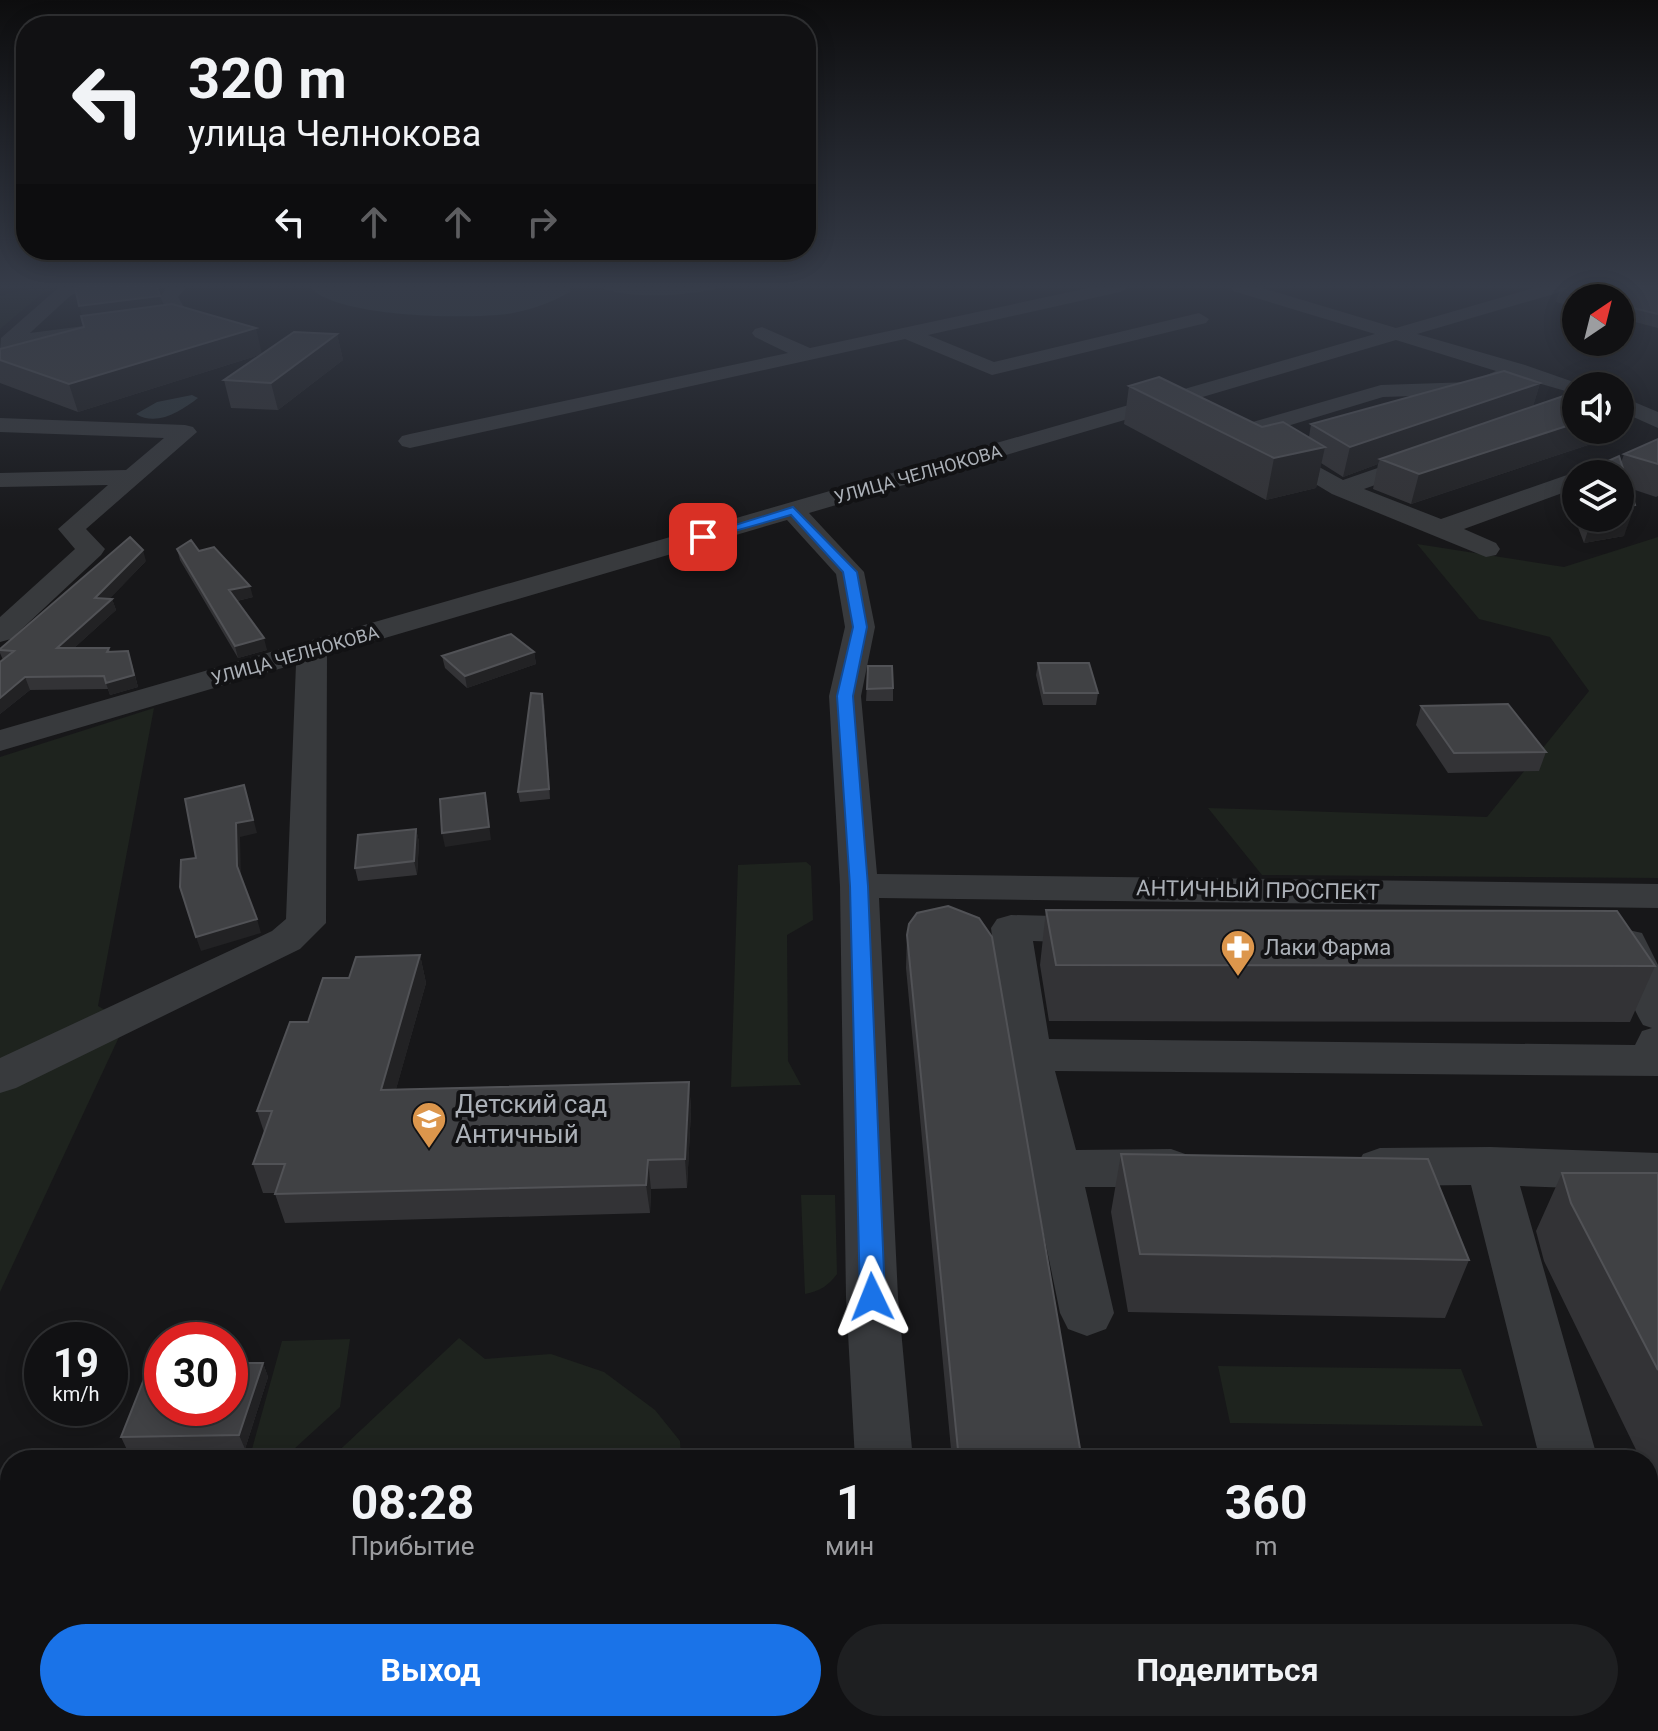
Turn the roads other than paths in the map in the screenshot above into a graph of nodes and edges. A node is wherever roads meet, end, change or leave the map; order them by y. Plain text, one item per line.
1 (749, 368) edge
2 (1282, 368) edge
3 (1479, 368) edge
4 (1505, 378) junction
5 (1562, 386) edge
6 (1175, 400) junction
7 (1562, 403) edge
8 (1634, 410) edge
9 (1414, 411) edge
10 (1658, 421) edge
11 (0, 425) edge
12 (1658, 428) edge
13 (1634, 429) edge
14 (1248, 431) junction
15 (410, 441) dead end
16 (1306, 442) edge
17 (1276, 451) junction
18 (1442, 453) edge
19 (132, 477) junction
20 (0, 480) edge
21 (1562, 485) edge
22 (1341, 489) junction
23 (793, 511) junction
24 (1441, 528) junction
25 (1486, 549) dead end
26 (0, 633) edge
27 (312, 650) junction
28 (0, 741) edge
29 (859, 886) junction
30 (1605, 894) junction
31 (1658, 896) edge
32 (1138, 931) edge
33 (1580, 941) edge
34 (1643, 944) edge
35 (1658, 1015) edge
36 (1029, 1055) junction
37 (1657, 1056) edge
38 (0, 1077) edge
39 (1490, 1166) junction
40 (1335, 1167) edge
41 (1212, 1168) edge
42 (1057, 1169) junction
43 (1658, 1172) edge
44 (1087, 1313) dead end
45 (883, 1450) edge
46 (1566, 1450) edge

1 - 15 street
2 - 6 street, УЛИЦА ЧЕЛНОКОВА
3 - 4 street
4 - 5 street
4 - 7 street
4 - 9 street
4 - 14 street
6 - 14 street
6 - 23 street, УЛИЦА ЧЕЛНОКОВА
8 - 10 street
11 - 19 street
12 - 13 street
14 - 17 street
16 - 17 street
17 - 22 street
18 - 22 street
19 - 20 street
19 - 26 street
21 - 24 street
22 - 24 street
23 - 27 street, УЛИЦА ЧЕЛНОКОВА
23 - 29 street
24 - 25 street
27 - 28 street, УЛИЦА ЧЕЛНОКОВА
27 - 38 street
29 - 30 street, АНТИЧНЫЙ ПРОСПЕКТ
29 - 45 street
30 - 31 street, АНТИЧНЫЙ ПРОСПЕКТ
30 - 34 street
32 - 36 street
33 - 34 street
34 - 35 street
36 - 37 street
36 - 42 street
39 - 40 street
39 - 43 street
39 - 46 street
41 - 42 street
42 - 44 street

